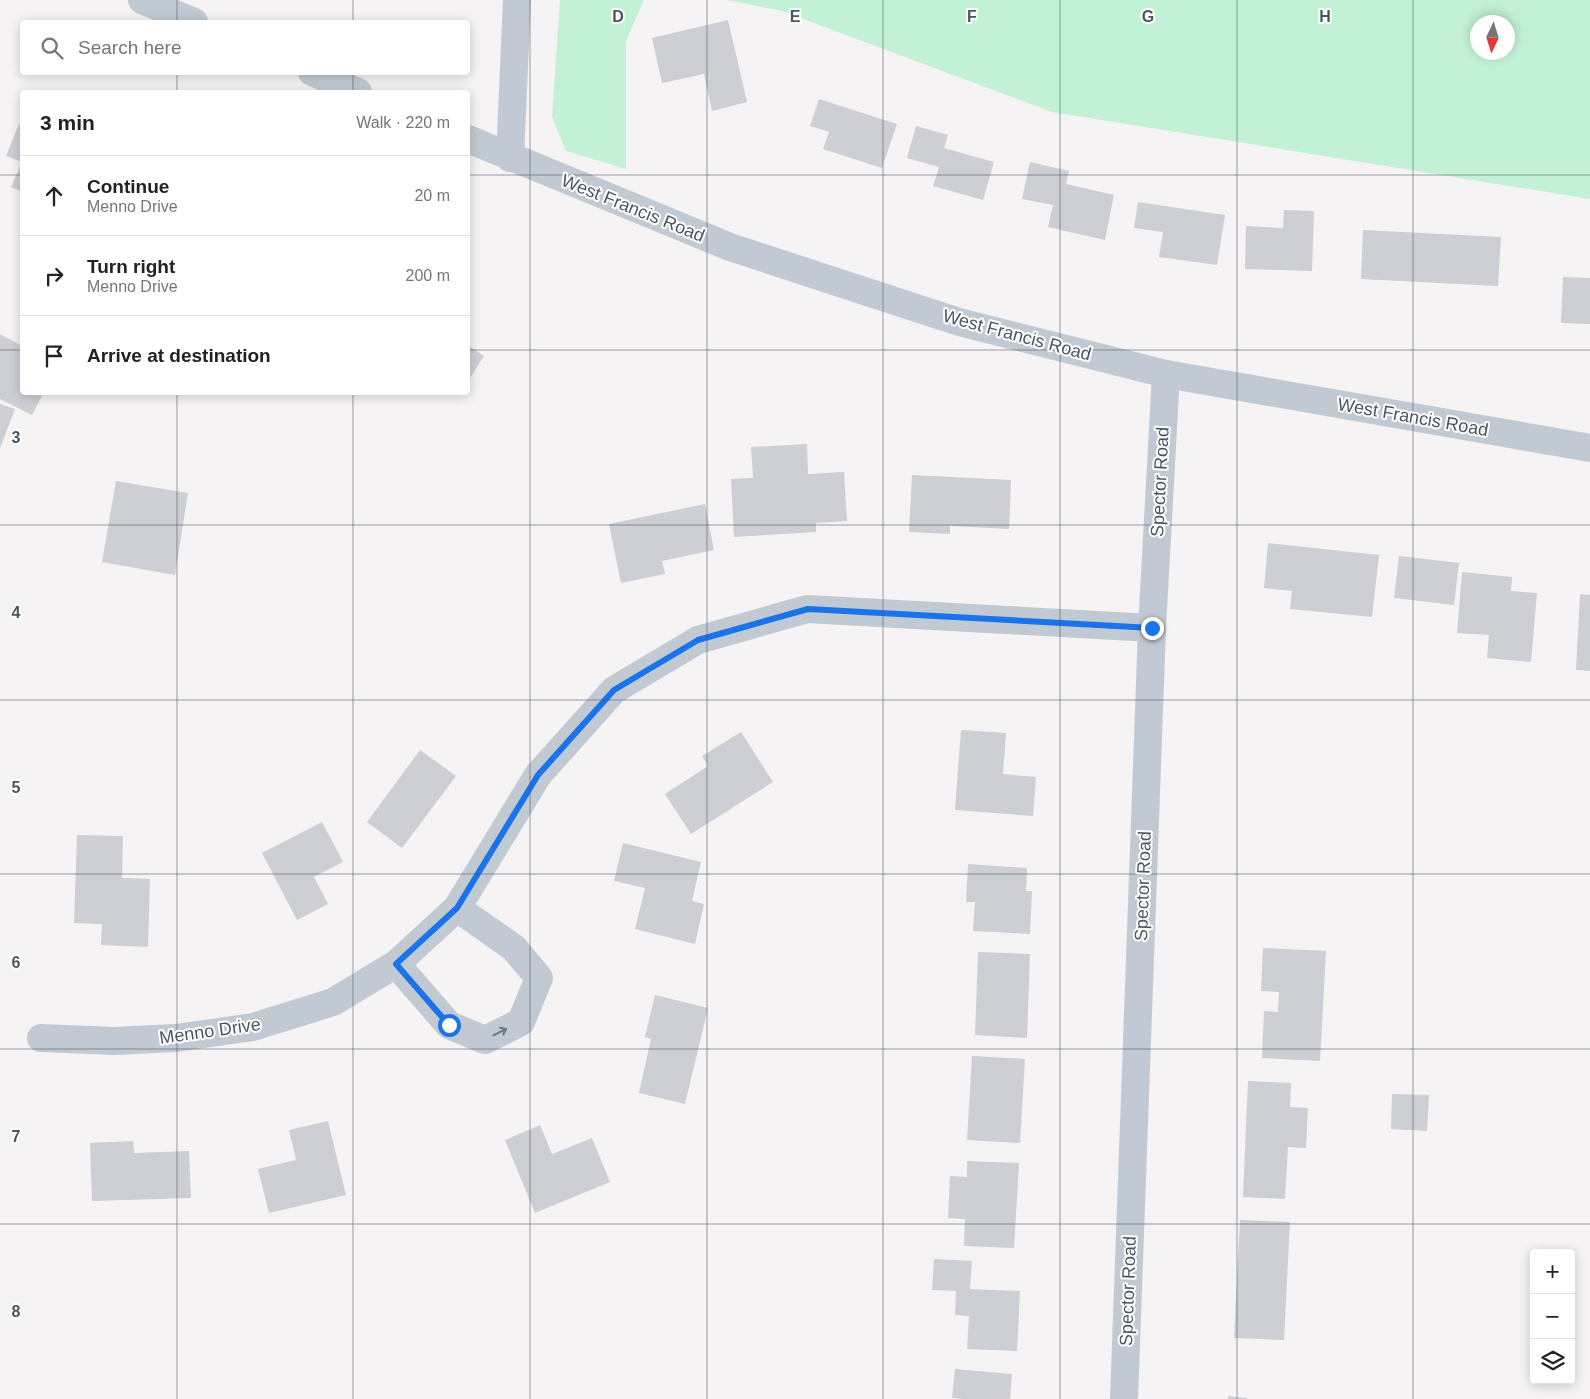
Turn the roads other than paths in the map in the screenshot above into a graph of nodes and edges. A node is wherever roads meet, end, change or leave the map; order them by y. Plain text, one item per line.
1 (142, 0) edge
2 (517, 0) edge
3 (189, 20) edge
4 (319, 75) edge
5 (353, 90) edge
6 (470, 141) edge
7 (510, 158) junction
8 (1166, 374) junction
9 (1590, 448) edge
10 (1152, 628) junction
11 (457, 908) junction
12 (396, 964) junction
13 (41, 1038) dead end
14 (1124, 1399) edge

1 - 3 street
2 - 7 street
4 - 5 street
6 - 7 street, West Francis Road
7 - 8 street, West Francis Road
8 - 9 street, West Francis Road
8 - 10 street, Spector Road
10 - 11 street, Menno Drive
10 - 14 street, Spector Road
11 - 12 street, Menno Drive
12 -> 11 street
12 - 13 street, Menno Drive

